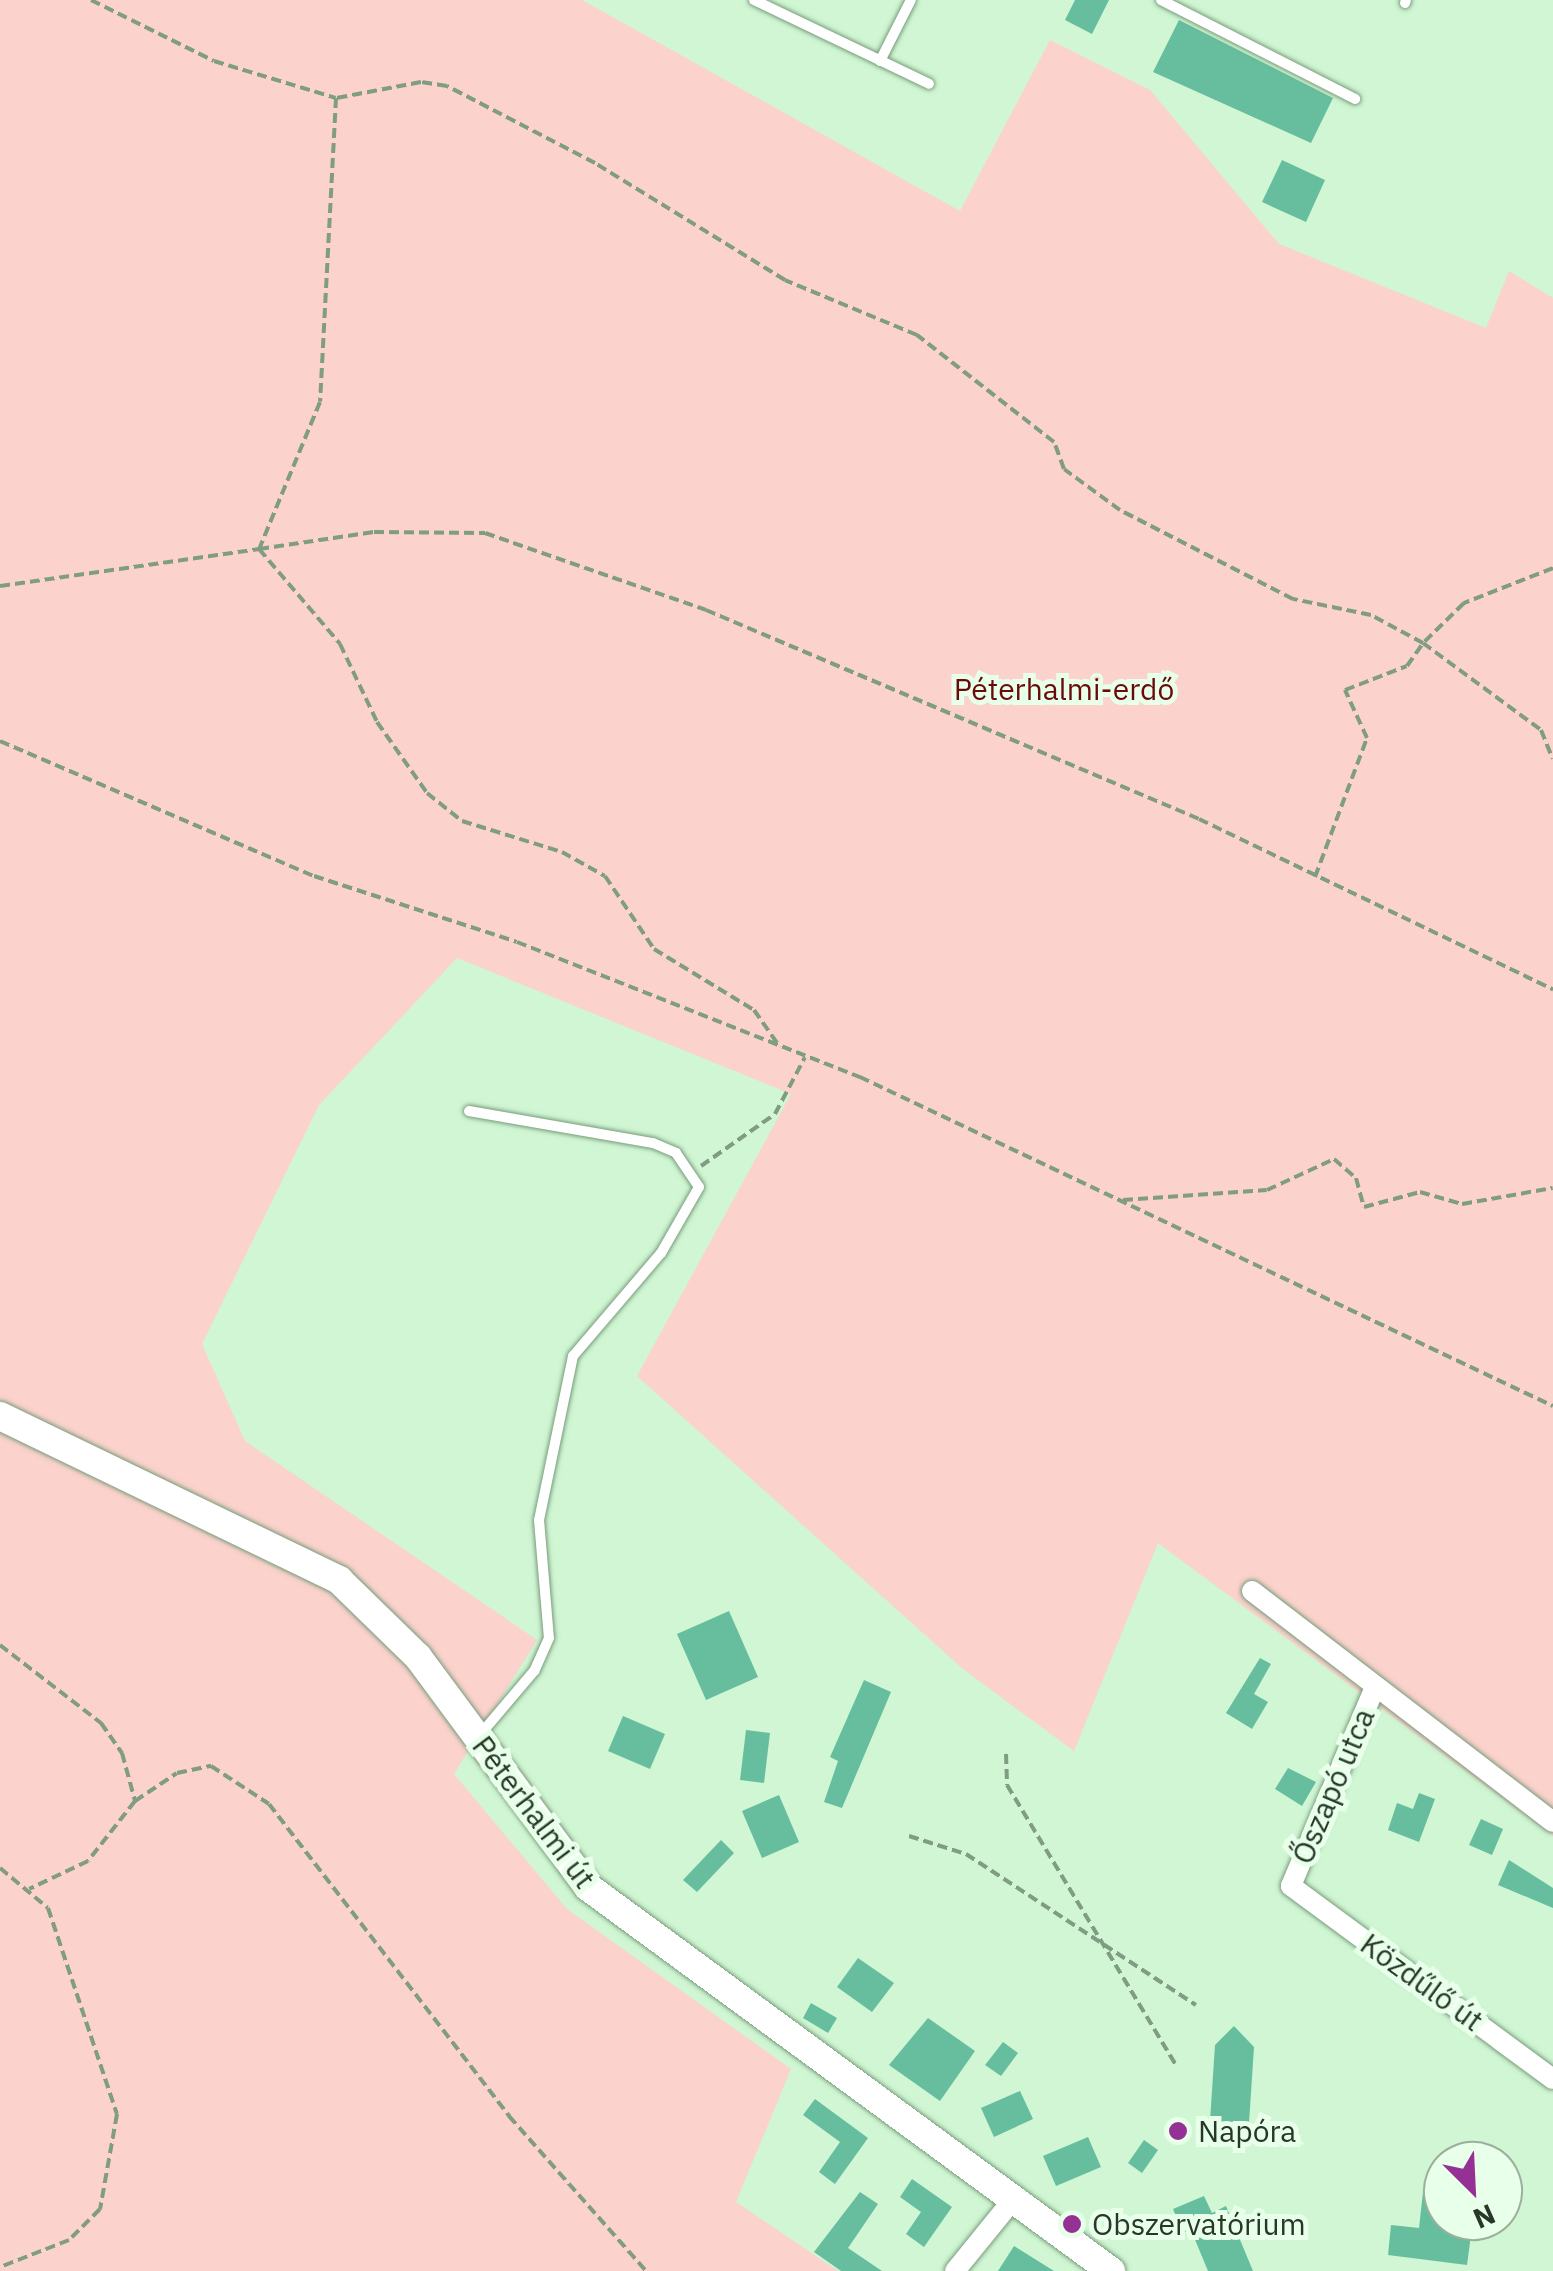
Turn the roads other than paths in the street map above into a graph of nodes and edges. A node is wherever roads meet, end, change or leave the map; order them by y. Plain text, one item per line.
1 (754, 0) edge
2 (911, 0) edge
3 (1161, 0) edge
4 (880, 61) junction
5 (929, 84) dead end
6 (1355, 99) dead end
7 (469, 1110) dead end
8 (0, 1416) edge
9 (1252, 1592) dead end
10 (1375, 1687) junction
11 (477, 1738) junction
12 (1553, 1822) edge
13 (1290, 1886) joint
14 (1553, 2078) edge
15 (1011, 2202) junction
16 (955, 2271) edge
17 (1111, 2271) edge

1 - 4 lane
2 - 4 lane
3 - 6 lane
4 - 5 lane
7 - 11 lane
8 - 11 street, Péterhalmi út
9 - 10 street
10 - 12 street
10 - 13 street, Őszapó utca
11 - 15 street, Péterhalmi út
13 - 14 street, Közdűlő út
15 - 16 street
15 - 17 street, Péterhalmi út

